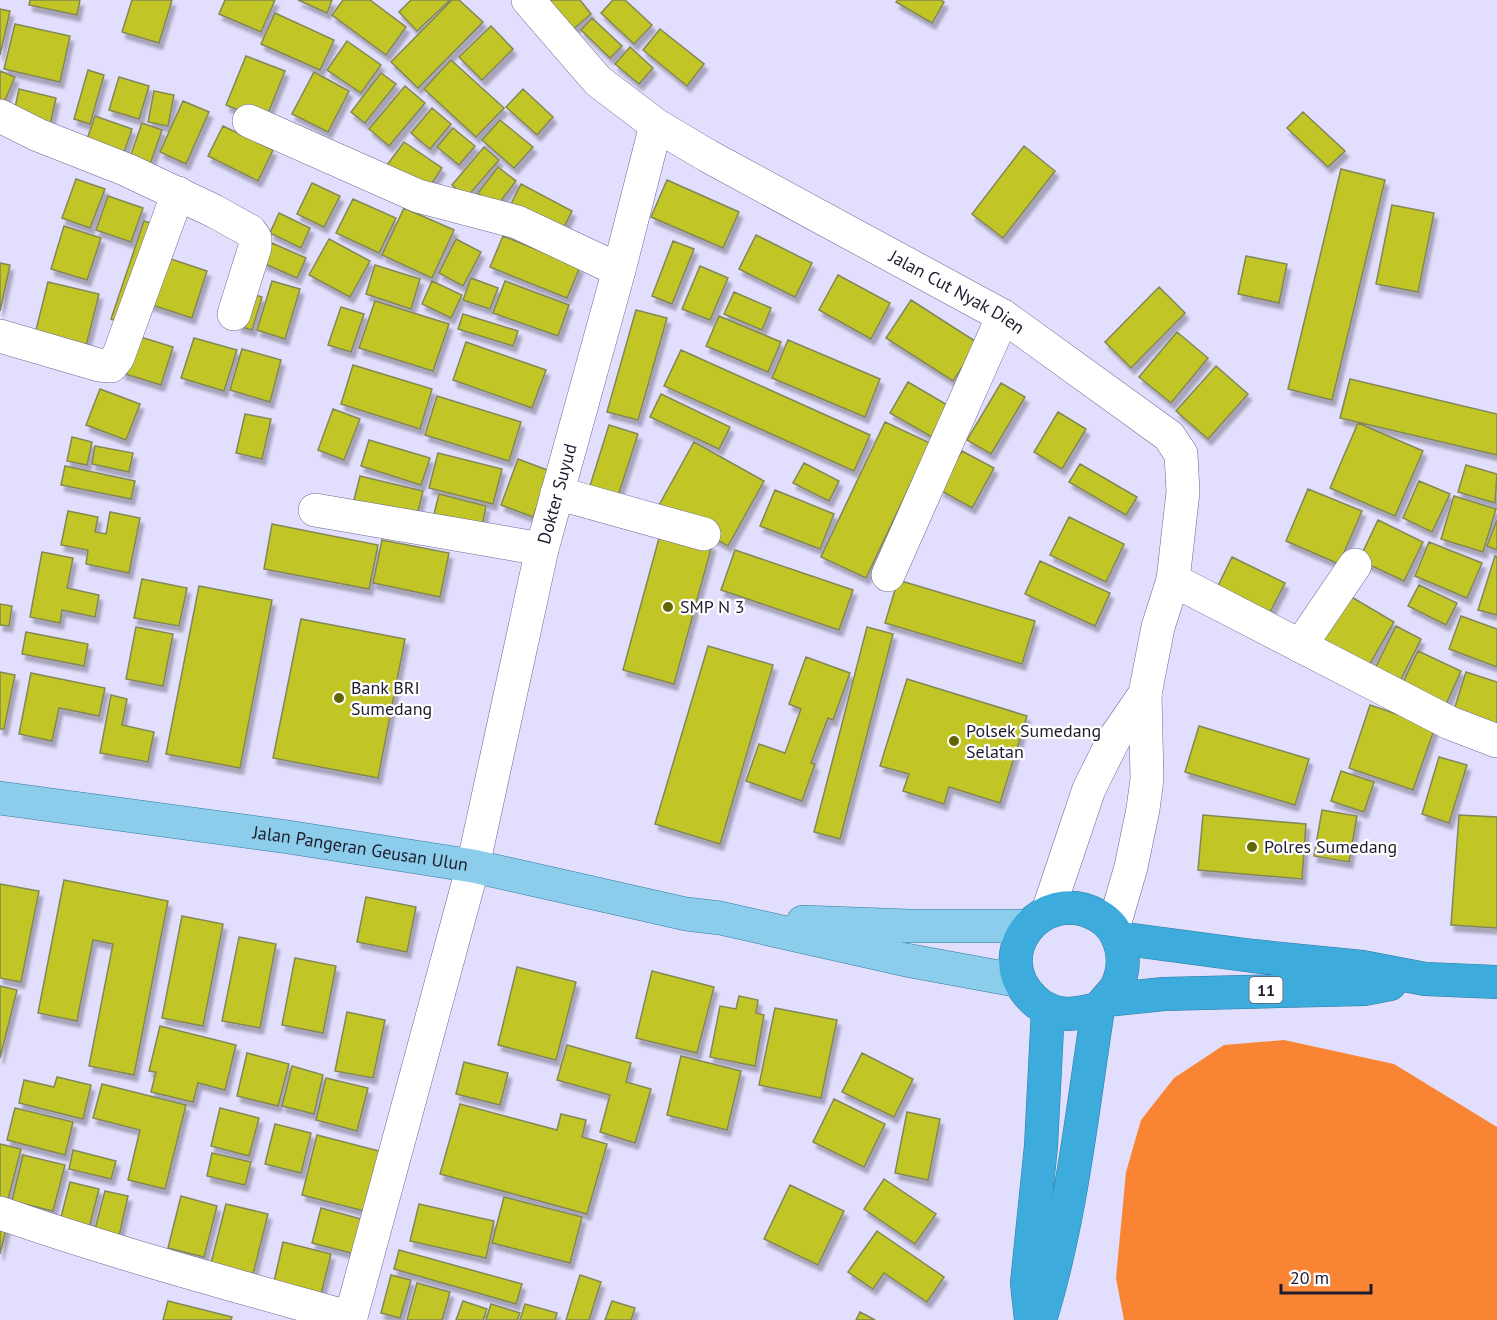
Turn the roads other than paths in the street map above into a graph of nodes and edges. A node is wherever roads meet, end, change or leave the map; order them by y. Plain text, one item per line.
1 (528, 0) edge
2 (0, 116) edge
3 (249, 121) dead end
4 (656, 124) junction
5 (178, 193) junction
6 (619, 270) junction
7 (234, 314) dead end
8 (1003, 316) junction
9 (0, 336) edge
10 (557, 493) junction
11 (315, 510) dead end
12 (704, 534) dead end
13 (542, 549) junction
14 (1356, 565) dead end
15 (888, 575) dead end
16 (1173, 580) junction
17 (1300, 646) junction
18 (1145, 693) junction
19 (1497, 741) edge
20 (0, 798) edge
21 (473, 866) junction
22 (720, 918) junction
23 (1038, 919) junction
24 (1116, 933) junction
25 (1425, 979) junction
26 (1020, 981) junction
27 (1497, 982) edge
28 (1102, 1004) junction
29 (1048, 1009) junction
30 (0, 1213) edge
31 (350, 1319) edge
32 (1031, 1320) edge
33 (1040, 1320) edge

1 - 4 street, Jalan Cut Nyak Dien
2 - 5 street
3 - 6 street
4 - 6 street, Dokter Suyud
4 - 8 street, Jalan Cut Nyak Dien
5 - 7 street
5 - 9 street
6 - 10 street, Dokter Suyud
8 - 15 street
8 - 16 street, Jalan Cut Nyak Dien
10 - 12 street
10 - 13 street, Dokter Suyud
11 - 13 street
13 - 21 street, Dokter Suyud
14 - 17 street
16 - 17 street
16 - 18 street, Jalan Cut Nyak Dien
17 - 19 street
18 - 23 street
18 - 24 street
20 - 21 main road, Jalan Pangeran Geusan Ulun
21 - 22 main road, Jalan Pangeran Geusan Ulun
21 - 31 street, Dokter Suyud
22 - 23 main road
22 - 26 main road
23 - 24 highway, 11
23 - 26 highway
24 - 25 highway, 11
24 - 28 highway
25 - 27 highway, 11
25 - 28 highway, 11
26 - 29 highway
28 - 29 highway, 11
28 - 33 highway
29 - 32 highway
30 - 31 street

